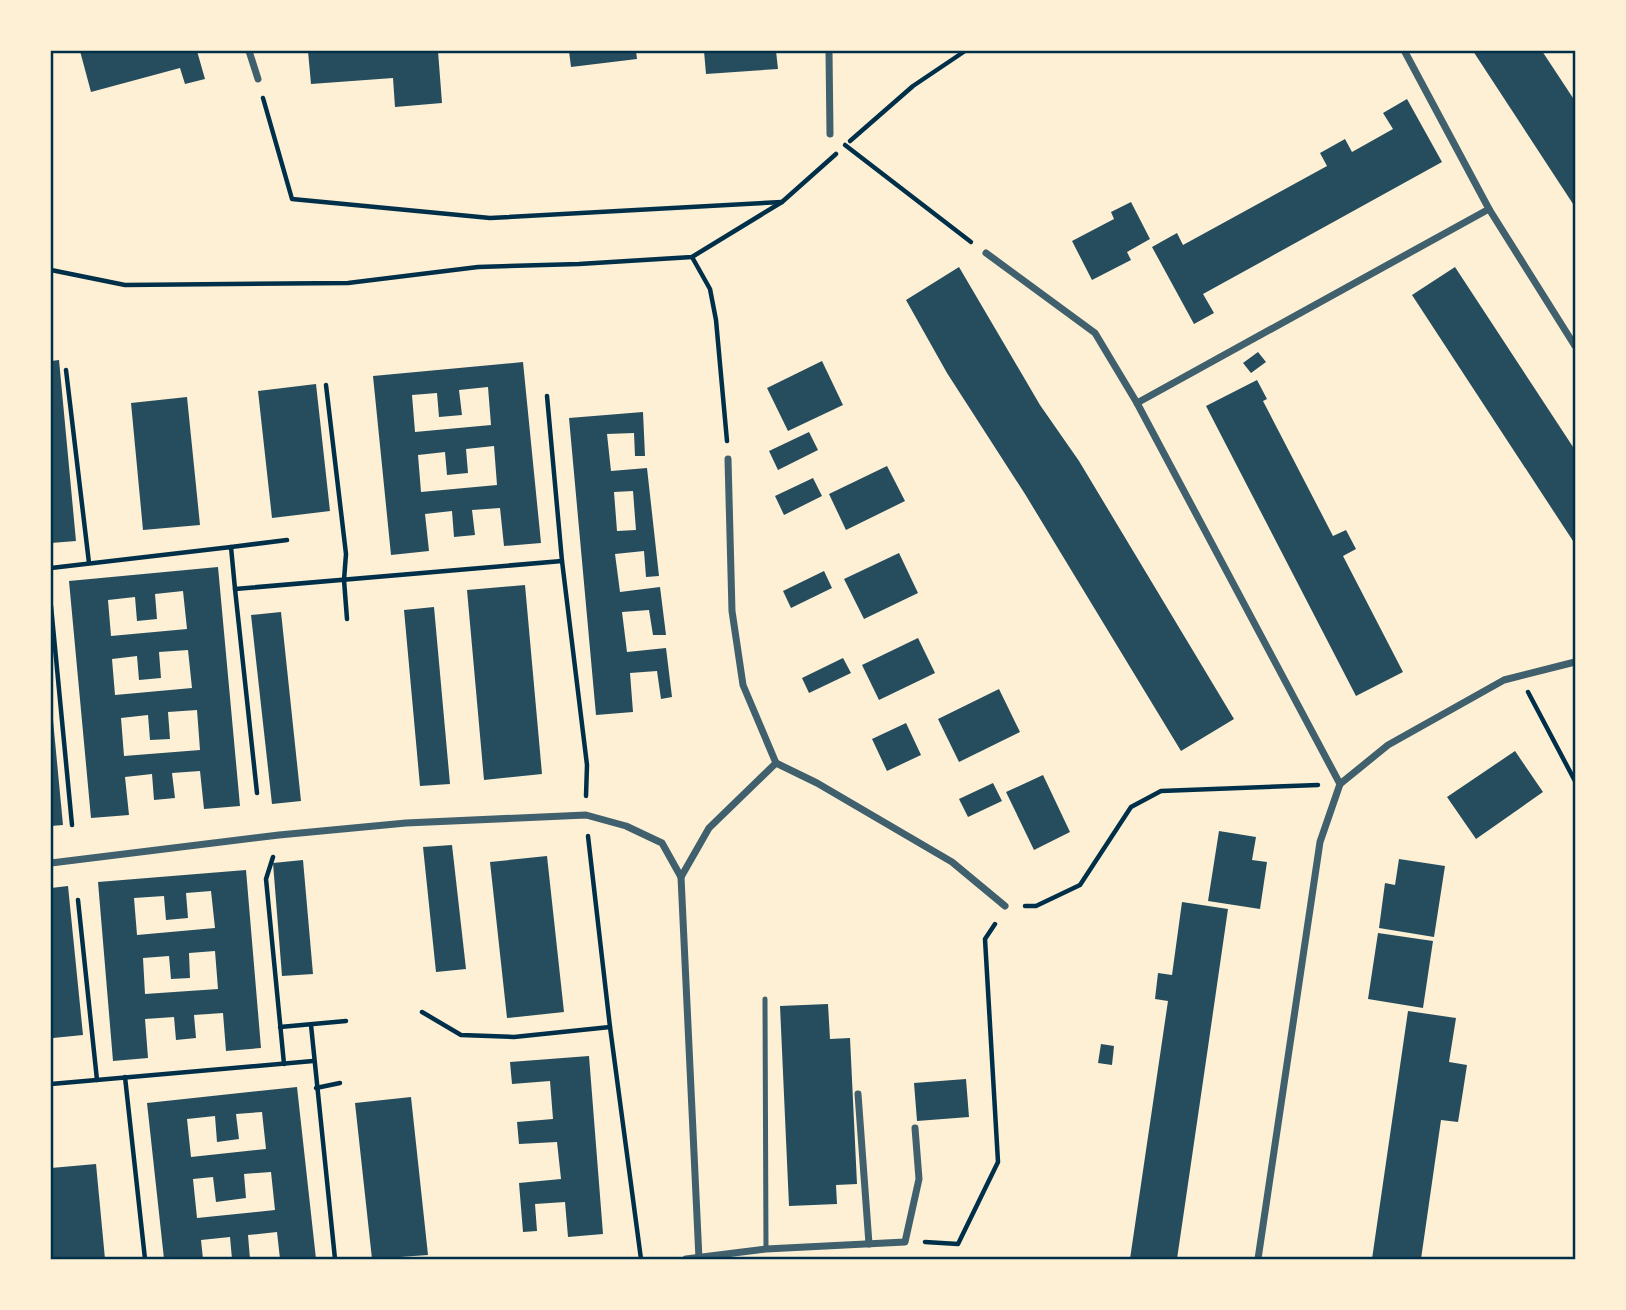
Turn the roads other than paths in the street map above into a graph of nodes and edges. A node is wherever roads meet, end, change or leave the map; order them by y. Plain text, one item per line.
1 (249, 51) edge
2 (830, 51) edge
3 (1405, 52) edge
4 (258, 79) road end
5 (830, 134) road end
6 (1489, 209) junction
7 (986, 253) road end
8 (1575, 346) edge
9 (1137, 403) junction
10 (728, 459) road end
11 (1575, 662) edge
12 (776, 764) junction
13 (1340, 784) junction
14 (51, 863) edge
15 (681, 877) junction
16 (1005, 906) road end
17 (765, 999) dead end
18 (858, 1094) dead end
19 (915, 1128) dead end
20 (869, 1244) junction
21 (766, 1249) junction
22 (699, 1258) edge
23 (686, 1259) edge
24 (768, 1259) edge
25 (1258, 1259) edge

1 - 4 street
2 - 5 street
3 - 6 street
6 - 8 street
6 - 9 street
7 - 9 street
9 - 13 street
10 - 12 street
11 - 13 street
12 - 15 street
12 - 16 street
13 - 25 street
14 - 15 street
15 - 22 street
17 - 21 lane
18 - 20 street
19 - 20 street
20 - 21 street
21 - 22 street
21 - 24 street
22 - 23 street

